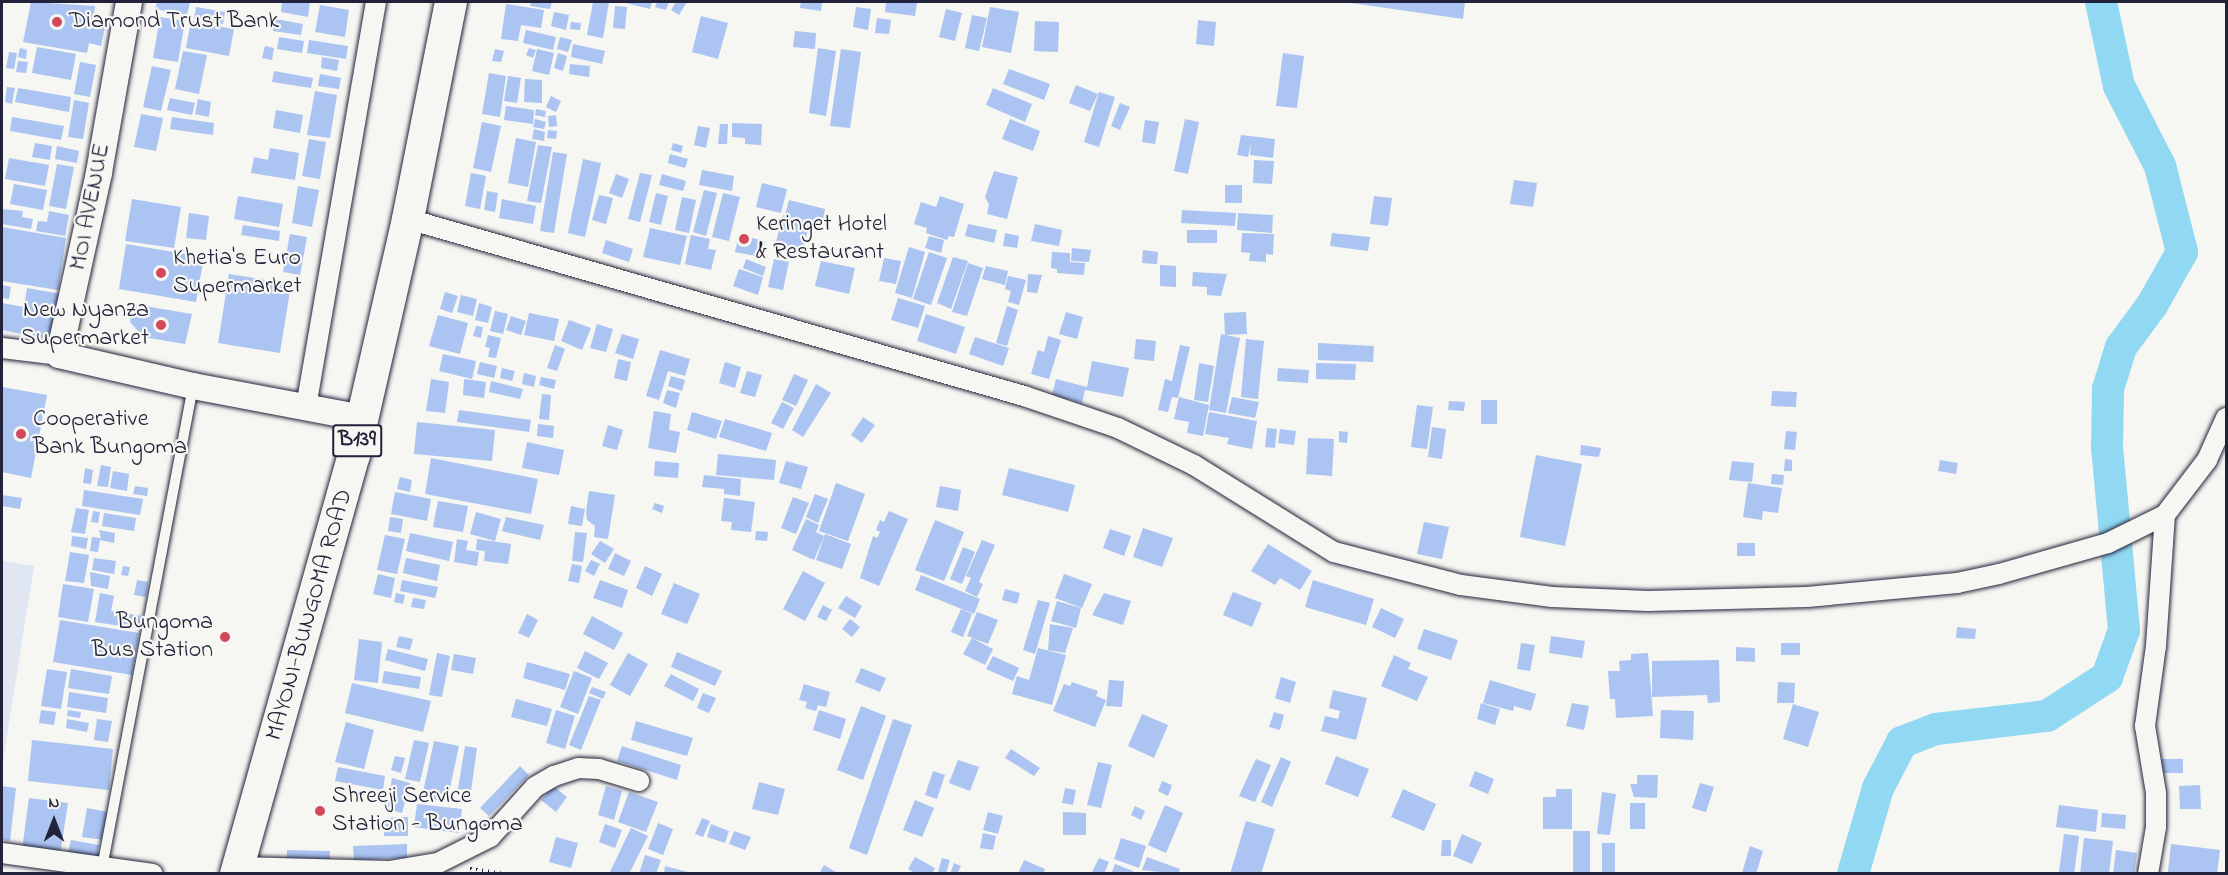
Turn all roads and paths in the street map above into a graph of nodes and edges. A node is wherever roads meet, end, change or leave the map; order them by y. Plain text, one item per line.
1 (129, 2) edge
2 (376, 2) edge
3 (451, 2) edge
4 (408, 219) junction
5 (2, 348) edge
6 (59, 355) junction
7 (193, 386) junction
8 (306, 407) junction
9 (363, 418) junction
10 (2226, 418) edge
11 (2157, 519) junction
12 (639, 781) dead end
13 (2, 853) edge
14 (438, 863) junction
15 (102, 868) junction
16 (238, 870) edge
17 (153, 873) edge
18 (511, 873) edge
19 (2148, 873) edge

1 - 6 street, MOI AVENUE
2 - 8 street
3 - 4 main road, MAYONI-BUNGOMA ROAD / B139
4 - 9 main road, MAYONI-BUNGOMA ROAD / B139
4 - 11 street
5 - 6 street
6 - 7 street
7 - 8 street
7 - 15 lane
8 - 9 street
9 - 16 main road, MAYONI-BUNGOMA ROAD / B139
10 - 11 street
11 - 19 street
12 - 14 street
13 - 15 street
14 - 16 street
14 - 18 path
15 - 17 street

